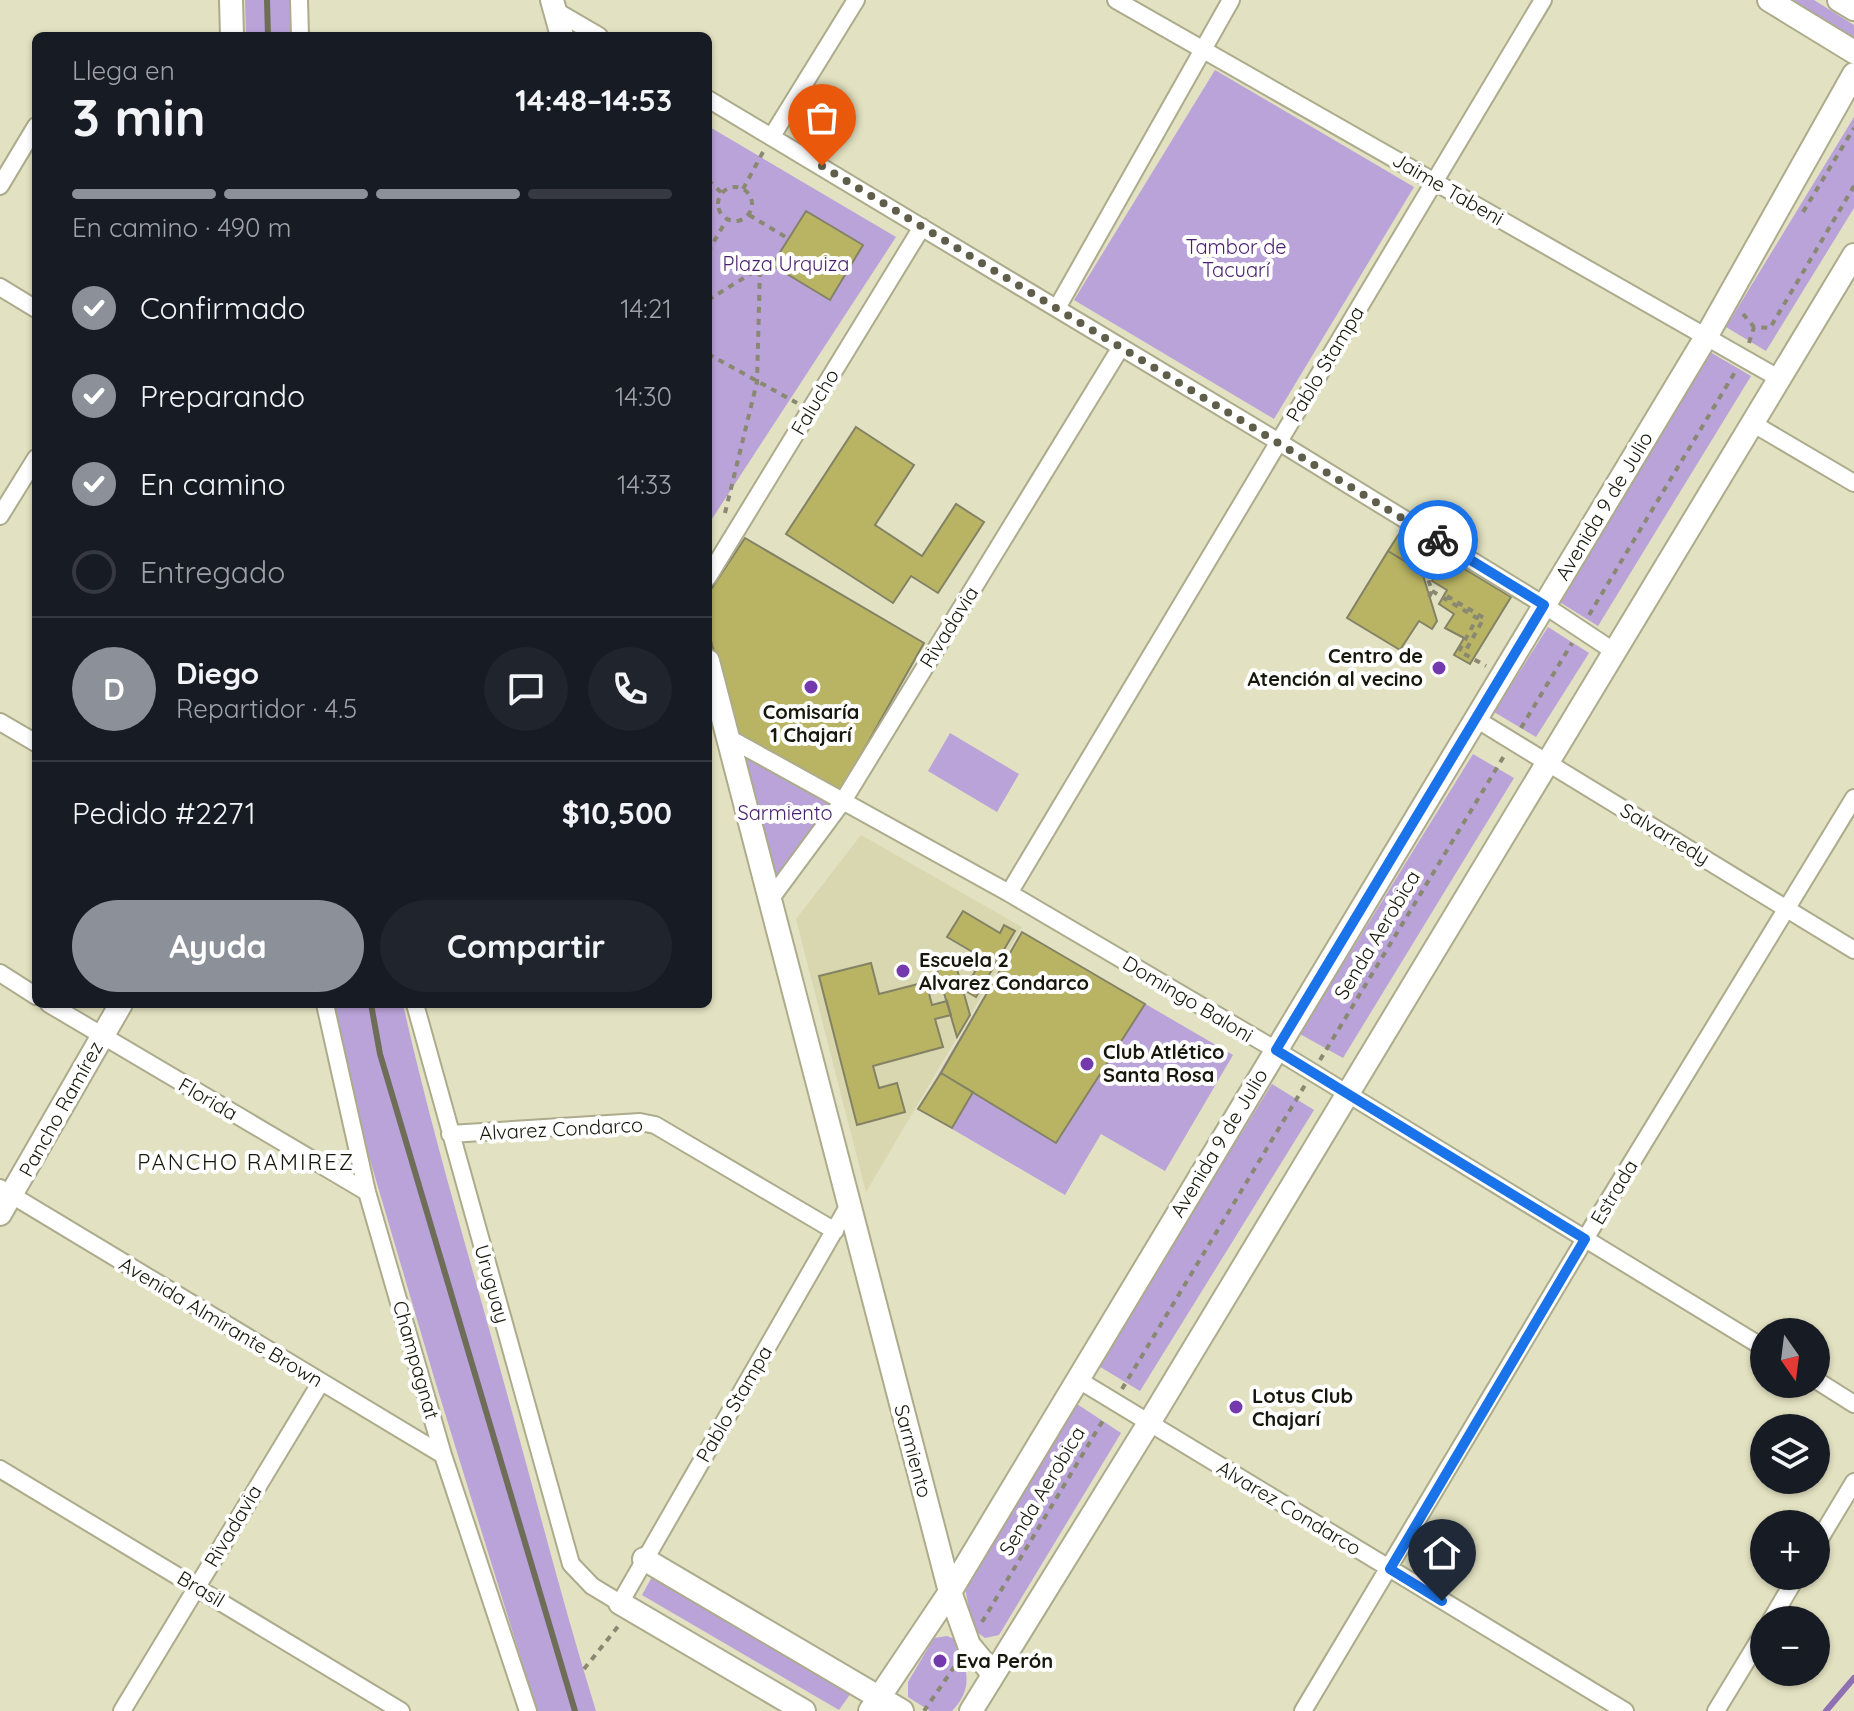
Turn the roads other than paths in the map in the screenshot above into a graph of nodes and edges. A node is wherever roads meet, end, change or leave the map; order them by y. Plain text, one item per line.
1 (231, 0) edge
2 (299, 0) edge
3 (856, 0) edge
4 (1116, 0) edge
5 (1231, 0) edge
6 (1543, 0) edge
7 (1769, 0) edge
8 (1839, 0) edge
9 (554, 6) edge
10 (1854, 9) edge
11 (232, 32) edge
12 (300, 32) edge
13 (561, 32) edge
14 (593, 32) edge
15 (1203, 50) junction
16 (1854, 52) edge
17 (1854, 74) edge
18 (712, 101) edge
19 (32, 133) edge
20 (772, 136) junction
21 (1434, 182) junction
22 (0, 186) edge
23 (922, 227) junction
24 (1854, 255) edge
25 (0, 287) edge
26 (32, 307) edge
27 (1057, 308) junction
28 (1706, 337) junction
29 (1121, 347) junction
30 (1780, 379) junction
31 (1752, 423) junction
32 (1279, 442) junction
33 (32, 464) edge
34 (1854, 483) edge
35 (0, 516) edge
36 (712, 570) edge
37 (1544, 605) junction
38 (1615, 652) junction
39 (712, 677) edge
40 (1476, 719) junction
41 (0, 722) edge
42 (727, 737) junction
43 (32, 741) edge
44 (1548, 763) junction
45 (1854, 798) edge
46 (843, 801) junction
47 (1009, 893) junction
48 (769, 901) junction
49 (1787, 907) junction
50 (1854, 950) edge
51 (0, 973) edge
52 (32, 993) edge
53 (55, 1008) edge
54 (119, 1008) edge
55 (326, 1008) edge
56 (416, 1008) edge
57 (101, 1037) junction
58 (1276, 1050) junction
59 (1348, 1094) junction
60 (450, 1134) junction
61 (6, 1191) edge
62 (367, 1192) junction
63 (849, 1205) junction
64 (0, 1214) edge
65 (835, 1231) junction
66 (1585, 1239) junction
67 (1750, 1339) edge
68 (1077, 1379) junction
69 (321, 1382) junction
70 (1830, 1389) edge
71 (1854, 1404) edge
72 (1149, 1423) junction
73 (443, 1455) junction
74 (0, 1469) edge
75 (1854, 1482) edge
76 (1830, 1522) edge
77 (644, 1559) junction
78 (1390, 1569) junction
79 (196, 1585) junction
80 (950, 1592) junction
81 (625, 1606) junction
82 (1750, 1655) edge
83 (993, 1674) junction
84 (874, 1704) edge
85 (122, 1711) edge
86 (401, 1711) edge
87 (528, 1711) edge
88 (804, 1711) edge
89 (902, 1711) edge
90 (971, 1711) edge
91 (1303, 1711) edge
92 (1625, 1711) edge
93 (1716, 1711) edge

1 - 11 main road
2 - 12 street
3 - 20 street
4 - 15 street, Jaime Tabeni
5 - 15 street
6 - 21 street, Pablo Stampa
7 - 16 main road
8 - 10 main road
9 - 13 main road
9 - 14 street
15 - 21 street, Jaime Tabeni
15 - 27 street
17 - 28 main road, Avenida 9 de Julio
18 - 20 street
19 - 22 street
20 - 23 street
21 - 28 street, Jaime Tabeni
21 - 32 street, Pablo Stampa
23 - 27 street
23 - 36 street, Falucho
24 - 30 main road
25 - 26 street
27 - 29 street
28 - 30 street, Jaime Tabeni
28 - 37 main road, Avenida 9 de Julio
29 - 32 street
29 - 46 street, Rivadavia
30 - 31 main road
31 - 34 street
31 - 38 main road
32 - 37 street
32 - 47 street, Pablo Stampa
33 - 35 street
37 - 38 street
37 - 40 main road, Avenida 9 de Julio
38 - 44 main road
39 - 42 main road, Sarmiento
40 - 44 street, Salvarredy
40 - 58 main road, Avenida 9 de Julio
41 - 43 street
42 - 46 street, Domingo Baloni
42 - 48 main road, Sarmiento
44 - 49 street, Salvarredy
44 - 59 main road
45 - 49 street, Estrada
46 - 47 street, Domingo Baloni
46 - 48 street, Rivadavia
47 - 58 street, Domingo Baloni
48 - 63 main road, Sarmiento
49 - 50 street, Salvarredy
49 - 66 street, Estrada
51 - 52 street
53 - 57 street, Florida
54 - 57 main road, Pancho Ramírez
55 - 62 street, Champagnat
56 - 60 street, Uruguay
57 - 61 main road, Pancho Ramírez
57 - 62 street, Florida
58 - 59 street, Domingo Baloni
58 - 68 main road, Avenida 9 de Julio
59 - 66 street, Domingo Baloni
59 - 72 main road
60 - 65 street, Alvarez Condarco
60 - 81 street, Uruguay
61 - 64 main road, Pancho Ramírez
61 - 69 street, Avenida Almirante Brown
62 - 73 street, Champagnat
63 - 65 street, Pablo Stampa
63 - 80 main road, Sarmiento
65 - 77 street, Pablo Stampa
66 - 67 street, Domingo Baloni
66 - 78 street, Estrada
68 - 72 street, Alvarez Condarco
68 - 80 main road, Avenida 9 de Julio
69 - 73 street, Avenida Almirante Brown
69 - 79 street, Rivadavia
70 - 71 street
72 - 78 street, Alvarez Condarco
72 - 83 main road
73 - 87 street, Champagnat
74 - 79 street, Brasil
75 - 76 street
77 - 81 street, Pablo Stampa
77 - 84 main road
78 - 91 street, Estrada
78 - 92 street, Alvarez Condarco
79 - 85 street, Rivadavia
79 - 86 street, Brasil
80 - 83 main road, Sarmiento
80 - 84 main road, Avenida 9 de Julio
81 - 88 main road
82 - 93 street
83 - 90 main road
84 - 89 main road

